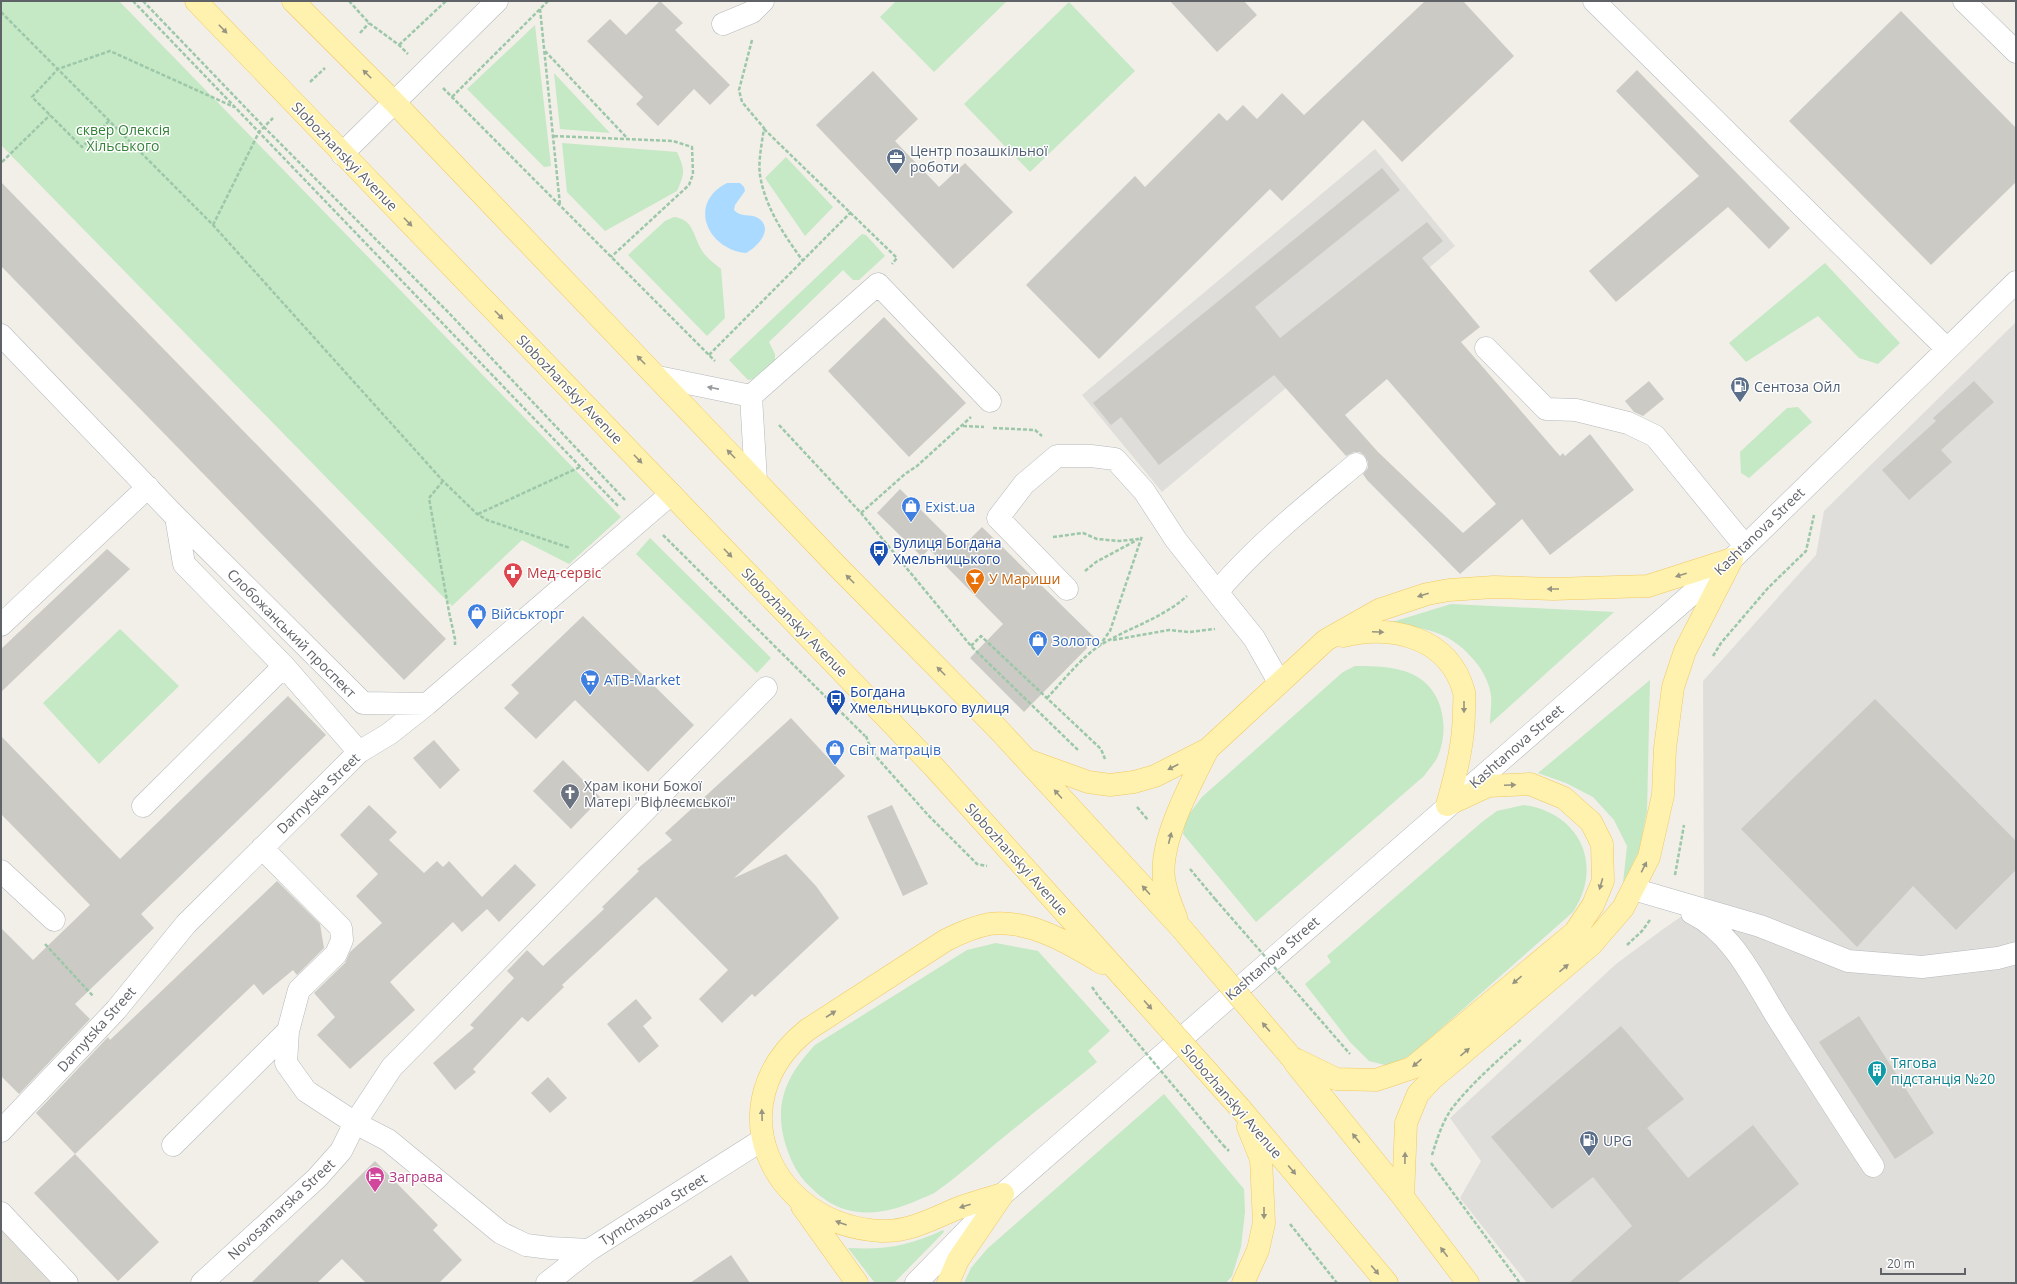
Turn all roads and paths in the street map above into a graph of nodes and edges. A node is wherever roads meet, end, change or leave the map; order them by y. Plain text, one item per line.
1 (133, 1) edge
2 (143, 1) edge
3 (196, 1) edge
4 (293, 1) edge
5 (349, 1) edge
6 (446, 1) edge
7 (497, 1) edge
8 (548, 1) edge
9 (1594, 1) edge
10 (1964, 1) edge
11 (761, 3) edge
12 (540, 9) junction
13 (1, 12) edge
14 (369, 23) junction
15 (723, 24) dead end
16 (399, 45) junction
17 (343, 50) junction
18 (545, 51) junction
19 (2016, 52) edge
20 (58, 69) junction
21 (426, 71) junction
22 (452, 97) junction
23 (292, 100) junction
24 (394, 102) junction
25 (236, 108) junction
26 (50, 115) junction
27 (109, 121) junction
28 (264, 127) junction
29 (764, 128) junction
30 (259, 132) junction
31 (554, 136) junction
32 (629, 140) junction
33 (342, 154) junction
34 (2, 162) dead end
35 (560, 206) junction
36 (851, 212) junction
37 (213, 225) junction
38 (611, 258) junction
39 (803, 261) junction
40 (2016, 282) edge
41 (878, 284) junction
42 (1, 335) edge
43 (1486, 348) dead end
44 (1947, 349) junction
45 (709, 355) junction
46 (719, 366) dead end
47 (658, 377) junction
48 (751, 396) junction
49 (990, 401) joint
50 (777, 424) dead end
51 (962, 426) junction
52 (1041, 436) dead end
53 (1356, 464) dead end
54 (580, 467) junction
55 (756, 480) junction
56 (443, 481) junction
57 (148, 487) junction
58 (671, 494) junction
59 (861, 513) junction
60 (477, 514) junction
61 (641, 514) junction
62 (176, 517) junction
63 (1164, 522) junction
64 (1142, 536) junction
65 (1139, 539) junction
66 (1738, 553) junction
67 (1033, 555) junction
68 (596, 556) junction
69 (1212, 585) junction
70 (1067, 589) joint
71 (1, 625) edge
72 (1247, 628) junction
73 (1111, 640) junction
74 (1326, 640) junction
75 (971, 646) junction
76 (1098, 647) junction
77 (284, 666) junction
78 (1279, 682) junction
79 (449, 684) junction
80 (766, 688) dead end
81 (1047, 698) junction
82 (427, 704) junction
83 (866, 736) junction
84 (873, 740) dead end
85 (1208, 749) junction
86 (359, 752) junction
87 (1082, 753) dead end
88 (1026, 759) junction
89 (1106, 761) dead end
90 (1447, 805) junction
91 (143, 806) dead end
92 (262, 848) junction
93 (988, 861) dead end
94 (1, 871) edge
95 (1633, 889) junction
96 (1215, 899) dead end
97 (1664, 899) junction
98 (54, 920) joint
99 (1182, 929) junction
100 (2016, 953) edge
101 (1122, 976) junction
102 (1090, 985) dead end
103 (111, 1016) junction
104 (288, 1031) junction
105 (1350, 1054) dead end
106 (1291, 1057) junction
107 (1240, 1108) junction
108 (355, 1123) junction
109 (1, 1131) edge
110 (762, 1140) junction
111 (1223, 1144) dead end
112 (173, 1146) dead end
113 (1872, 1166) dead end
114 (1003, 1194) junction
115 (794, 1196) junction
116 (1403, 1197) junction
117 (1, 1213) edge
118 (589, 1250) junction
119 (67, 1283) edge
120 (202, 1283) edge
121 (546, 1283) edge
122 (857, 1283) edge
123 (916, 1283) edge
124 (948, 1283) edge
125 (1243, 1283) edge
126 (1387, 1283) edge
127 (1468, 1283) edge

1 - 25 path
2 - 28 path
3 -> 23 main road, Slobozhanskyi Avenue
4 - 17 main road
5 - 14 path
6 - 16 path
7 - 21 street
8 - 12 path
9 - 44 street
10 - 19 street
11 - 15 street
11 - 29 path
12 - 18 path
12 - 22 path
13 - 20 path
14 - 16 path
14 - 17 path
16 - 21 path
17 - 23 path
24 -> 17 main road
18 - 31 path
18 - 32 path
20 - 25 path
20 - 26 path
20 - 27 path
21 - 22 path
21 - 24 street
22 - 35 path
23 - 28 path
23 - 33 main road, Slobozhanskyi Avenue
24 - 33 street
47 -> 24 main road
25 - 30 path
26 - 27 path
26 - 34 path
27 - 37 path
28 - 30 path
28 - 61 path
29 - 36 path
29 - 39 path
30 - 37 path
30 - 54 path
31 - 32 path
31 - 35 path
32 - 38 path
33 -> 58 main road, Slobozhanskyi Avenue
35 - 38 path
36 - 39 path
36 - 41 path
37 - 56 path
38 - 45 path
39 - 45 path
40 - 44 street, Kashtanova Street
41 - 48 street
41 - 49 street
42 - 57 street, Слобожанський проспект
43 - 66 street
44 - 66 street, Kashtanova Street
45 - 46 path
48 -> 47 street
55 -> 47 main road
48 - 55 street
49 - 51 path
50 - 59 path
51 - 52 path
51 - 59 path
53 - 69 street
54 - 60 path
54 - 61 path
88 -> 55 main road
56 - 60 path
56 - 79 path
57 - 62 street, Слобожанський проспект
57 - 71 street
58 - 61 street, Darnytska Street
58 -> 101 main road, Slobozhanskyi Avenue
59 - 75 path
60 - 68 path
61 - 68 street, Darnytska Street
61 - 83 path
62 - 77 street
62 - 82 street, Слобожанський проспект
63 - 64 path
63 - 67 street
63 - 69 street
64 - 65 path
64 - 76 path
65 - 67 path
65 - 70 path
66 -> 74 main road
66 - 90 street, Kashtanova Street
95 -> 66 main road
67 - 70 street
68 - 79 street, Darnytska Street
69 - 72 street
69 - 73 path
72 - 73 path
72 - 78 street
73 - 76 path
74 - 78 main road
74 -> 90 main road
75 - 81 path
75 - 87 path
76 - 81 path
77 - 86 street
77 - 91 street
78 - 85 main road
79 - 82 street, Darnytska Street
80 - 108 street, Novosamarska Street
81 - 89 path
82 - 86 street, Darnytska Street
83 - 84 path
83 - 93 path
85 -> 88 main road
99 -> 85 main road
86 - 92 street, Darnytska Street
99 -> 88 main road
90 -> 106 main road
90 - 114 street, Kashtanova Street
92 - 103 street, Darnytska Street
92 - 104 street
94 - 98 street
95 - 97 street
116 -> 95 main road
96 - 105 path, bridge
97 - 100 street
97 - 113 street
98 - 103 path
106 -> 99 main road, bridge
101 -> 107 main road, Slobozhanskyi Avenue, bridge
110 -> 101 main road
102 - 111 path, bridge
103 - 109 street, Darnytska Street
104 - 108 street
104 - 112 street
116 -> 106 main road
107 -> 125 main road
107 -> 126 main road, Slobozhanskyi Avenue
108 - 118 street
108 - 120 street, Novosamarska Street
110 - 115 main road
110 - 118 street, Tymchasova Street
114 -> 115 main road
114 - 123 street, Kashtanova Street
114 - 124 main road
115 - 122 main road
127 -> 116 main road
117 - 119 street
118 - 121 street, Tymchasova Street

